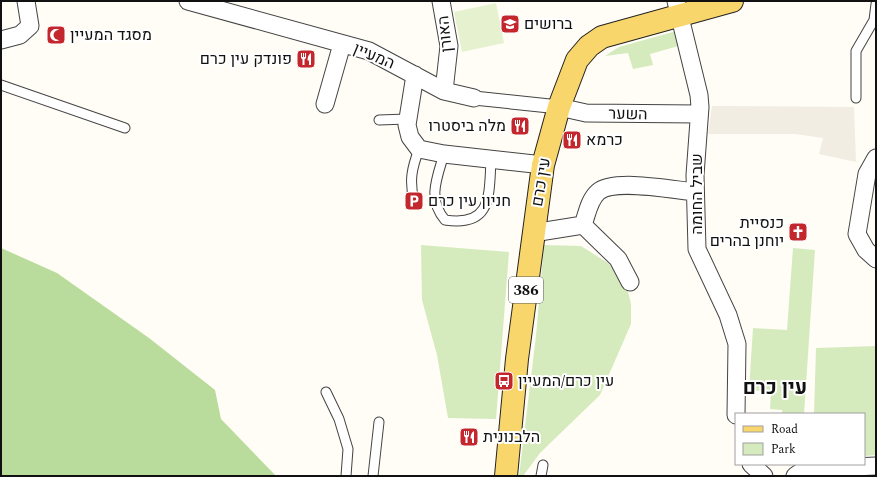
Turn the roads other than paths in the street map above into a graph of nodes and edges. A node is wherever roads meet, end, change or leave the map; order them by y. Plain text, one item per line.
1 (26, 1) edge
2 (188, 1) edge
3 (440, 1) edge
4 (732, 1) edge
5 (876, 4) edge
6 (677, 8) edge
7 (1, 40) edge
8 (342, 44) junction
9 (415, 75) junction
10 (1, 85) edge
11 (444, 91) junction
12 (474, 98) joint
13 (856, 98) dead end
14 (324, 104) dead end
15 (559, 107) junction
16 (698, 114) junction
17 (407, 119) junction
18 (379, 120) dead end
19 (126, 128) dead end
20 (419, 149) junction
21 (444, 154) junction
22 (876, 158) edge
23 (491, 160) junction
24 (543, 165) junction
25 (695, 192) junction
26 (414, 201) dead end
27 (583, 225) junction
28 (533, 233) junction
29 (876, 259) edge
30 (630, 282) dead end
31 (326, 392) dead end
32 (736, 413) edge
33 (379, 422) dead end
34 (543, 465) dead end
35 (753, 465) edge
36 (876, 466) edge
37 (346, 476) edge
38 (373, 476) edge
39 (506, 476) edge
40 (541, 476) edge
41 (764, 476) edge
42 (795, 476) edge

1 - 7 street
2 - 8 street, המעיין
3 - 11 street, האורן
4 - 6 main road, עין כרם / 386
5 - 13 lane
6 - 15 main road, עין כרם / 386
6 - 16 street, שביל החומה
8 - 9 street, המעיין
8 - 14 street
9 - 11 street, המעיין
9 - 17 street
10 - 19 lane
11 - 12 street, המעיין
12 - 15 street, המעיין
15 - 16 street, השער
15 - 24 main road, עין כרם / 386
16 - 25 street, שביל החומה
17 - 18 lane
17 - 20 street
20 - 21 street
20 - 26 lane
21 - 23 street
21 - 23 lane
22 - 29 street
23 - 24 street
24 - 28 main road, עין כרם / 386
25 - 27 street
25 - 32 street, שביל החומה
27 - 28 street
27 - 30 street
28 - 39 main road, עין כרם / 386
31 - 37 lane
33 - 38 lane
34 - 40 lane
35 - 41 street
36 - 42 street

